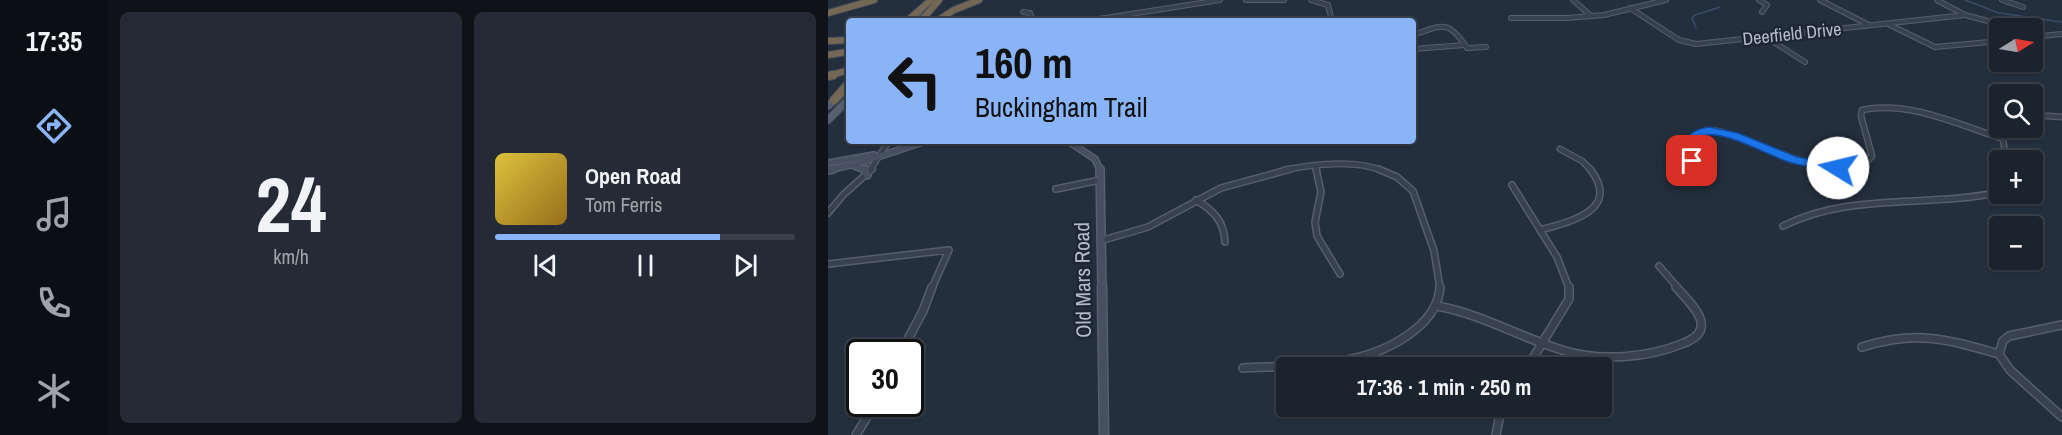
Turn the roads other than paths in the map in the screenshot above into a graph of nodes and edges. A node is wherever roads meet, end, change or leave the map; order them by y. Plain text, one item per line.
1 (874, 0) edge
2 (931, 0) edge
3 (939, 0) edge
4 (979, 0) edge
5 (1220, 0) edge
6 (1246, 0) edge
7 (1284, 0) edge
8 (1311, 0) edge
9 (1320, 0) edge
10 (1330, 0) edge
11 (1573, 0) edge
12 (1666, 0) edge
13 (1759, 0) edge
14 (1820, 0) edge
15 (1937, 0) edge
16 (2002, 0) edge
17 (1328, 5) junction
18 (2023, 7) dead end
19 (1630, 8) junction
20 (921, 12) junction
21 (1762, 12) dead end
22 (828, 13) edge
23 (1965, 15) junction
24 (1591, 16) junction
25 (912, 18) edge
26 (916, 18) edge
27 (924, 18) edge
28 (942, 18) edge
29 (1028, 18) edge
30 (1033, 18) edge
31 (1105, 18) edge
32 (1331, 18) edge
33 (1510, 18) dead end
34 (1989, 21) edge
35 (1888, 24) junction
36 (1870, 25) junction
37 (1440, 26) joint
38 (1416, 34) edge
39 (2062, 34) edge
40 (2043, 35) edge
41 (1765, 37) junction
42 (846, 39) edge
43 (829, 40) edge
44 (1989, 42) edge
45 (1466, 46) junction
46 (1486, 47) dead end
47 (1416, 49) edge
48 (846, 52) edge
49 (830, 54) edge
50 (1805, 62) dead end
51 (846, 71) edge
52 (828, 76) edge
53 (846, 88) edge
54 (834, 100) joint
55 (846, 102) edge
56 (828, 106) edge
57 (2043, 116) edge
58 (2062, 117) edge
59 (828, 120) edge
60 (2003, 139) joint
61 (887, 144) edge
62 (916, 144) edge
63 (1072, 144) edge
64 (1560, 149) dead end
65 (2005, 150) edge
66 (882, 154) junction
67 (828, 163) edge
68 (845, 166) junction
69 (1316, 167) junction
70 (1694, 167) dead end
71 (828, 170) edge
72 (867, 175) junction
73 (1100, 180) junction
74 (1512, 185) dead end
75 (1056, 189) dead end
76 (1989, 194) edge
77 (1196, 200) junction
78 (828, 213) edge
79 (1783, 226) dead end
80 (1540, 230) junction
81 (1100, 241) junction
82 (1225, 242) dead end
83 (828, 264) edge
84 (1659, 266) dead end
85 (1340, 274) dead end
86 (1437, 306) junction
87 (2062, 325) edge
88 (908, 339) edge
89 (1542, 343) junction
90 (1862, 347) dead end
91 (1999, 354) junction
92 (1534, 357) edge
93 (1243, 368) dead end
94 (866, 417) edge
95 (1502, 417) edge
96 (2062, 417) edge
97 (855, 435) edge
98 (1104, 435) edge
99 (1496, 435) edge

1 - 22 highway
2 - 20 highway
3 - 27 highway
4 - 28 highway
5 - 31 street
6 - 7 street
8 - 17 street
9 - 10 street
10 - 17 street
11 - 24 street
12 - 19 street
13 - 21 street
14 - 36 street
15 - 23 street
16 - 18 street
17 - 32 street
19 - 24 street
19 - 41 street, Deerfield Drive
20 - 25 highway
20 - 26 main road
23 - 34 street
23 - 35 street, Deerfield Drive
24 - 33 street
29 - 30 street
35 - 36 street, Deerfield Drive
35 - 44 street
36 - 41 street, Deerfield Drive
37 - 38 street
37 - 45 street
39 - 40 street
41 - 50 street
42 - 43 highway
45 - 46 street
45 - 47 street
48 - 49 highway
51 - 52 highway
53 - 54 highway
54 - 56 main road
55 - 59 main road
57 - 58 street
60 - 65 street
60 - 70 street
61 - 66 street
62 - 66 street
63 - 73 street, Old Mars Road
64 - 80 street
66 - 67 street
66 - 68 street
66 - 72 street
68 - 71 street
68 - 72 street
69 - 77 street
69 - 85 street
69 - 86 street
72 - 78 street
73 - 75 street
73 - 81 street, Old Mars Road
74 - 80 street
76 - 79 street
77 - 81 street
77 - 82 street
80 - 89 street
81 - 98 street, Old Mars Road
83 - 88 street
84 - 89 street
86 - 89 street
86 - 93 street
87 - 91 street
89 - 92 street
90 - 91 street
91 - 96 street
94 - 97 street
95 - 99 street

